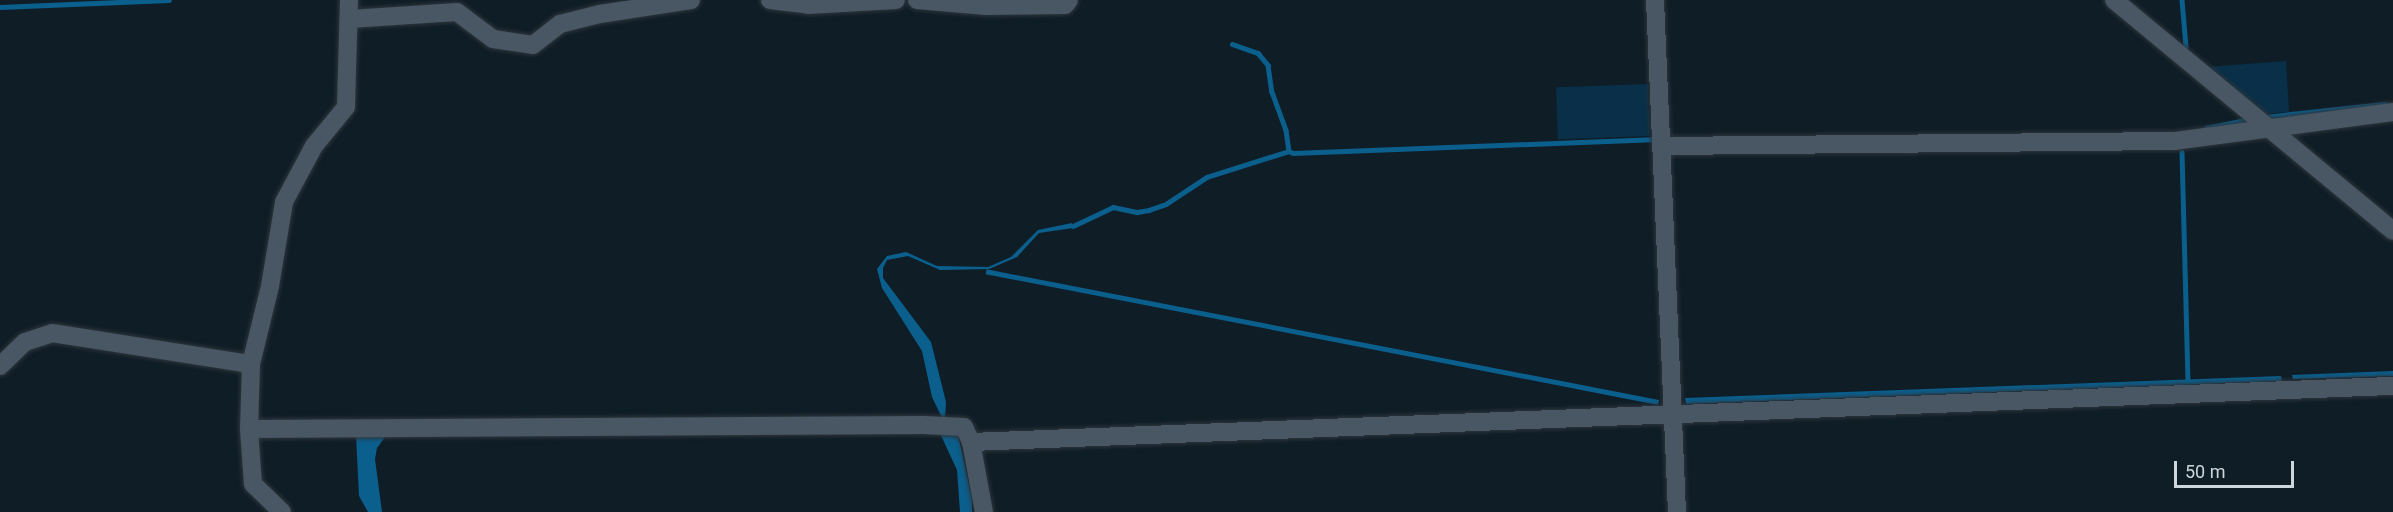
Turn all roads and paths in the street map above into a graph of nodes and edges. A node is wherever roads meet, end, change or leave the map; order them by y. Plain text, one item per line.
1 (349, 0) edge
2 (691, 0) edge
3 (770, 0) edge
4 (896, 0) edge
5 (917, 0) edge
6 (1069, 0) edge
7 (1655, 0) edge
8 (2114, 0) edge
9 (350, 19) junction
10 (2393, 111) edge
11 (2268, 127) junction
12 (1663, 146) junction
13 (2393, 231) edge
14 (251, 364) junction
15 (0, 366) edge
16 (2393, 386) edge
17 (1673, 414) junction
18 (249, 429) junction
19 (971, 442) junction
20 (282, 512) edge
21 (984, 512) edge
22 (1677, 512) edge

1 - 9 street
2 - 9 street
3 - 4 street
5 - 6 street
7 - 12 street
8 - 11 street
9 - 14 street
10 - 11 street
11 - 12 street
11 - 13 street
12 - 17 street
14 - 15 street
14 - 18 street
16 - 17 street
17 - 19 street
17 - 22 street
18 - 19 street
18 - 20 street
19 - 21 street

